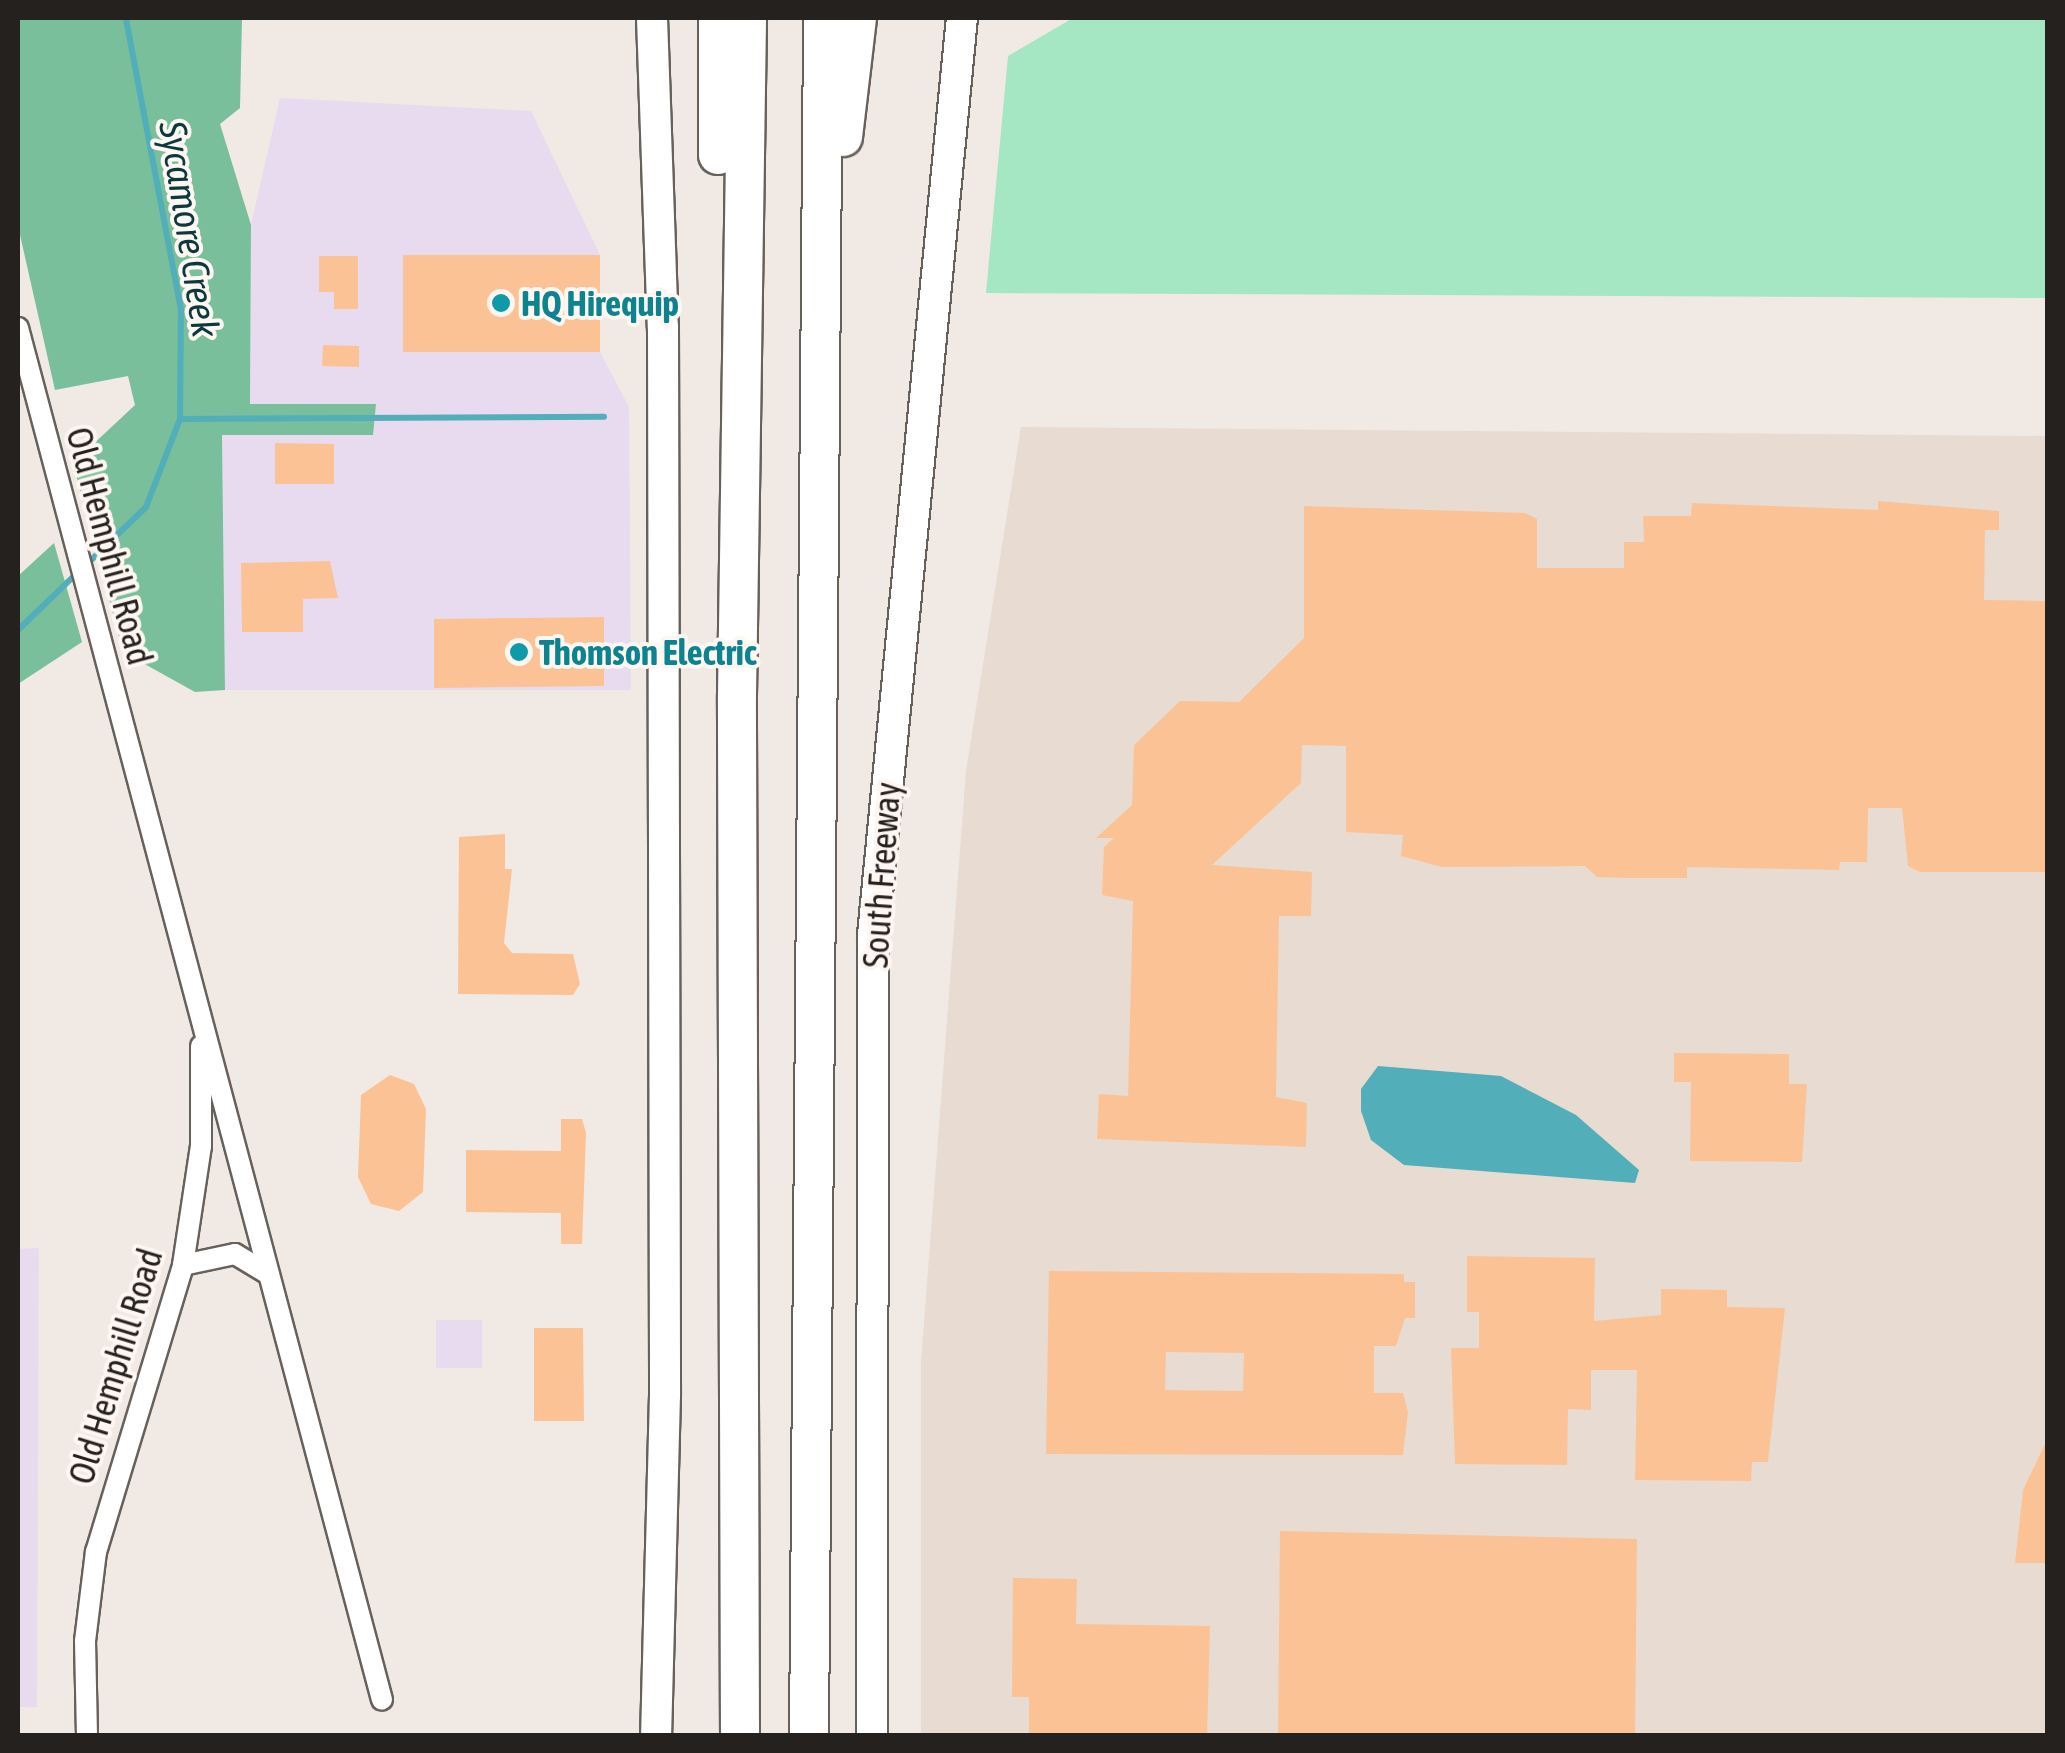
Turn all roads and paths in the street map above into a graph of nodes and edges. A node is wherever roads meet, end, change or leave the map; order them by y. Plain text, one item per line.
1 (652, 18) edge
2 (718, 18) edge
3 (748, 18) edge
4 (822, 18) edge
5 (857, 18) edge
6 (962, 18) edge
7 (822, 195) junction
8 (740, 248) junction
9 (18, 328) edge
10 (200, 1014) junction
11 (183, 1265) junction
12 (268, 1274) junction
13 (382, 1700) dead end
14 (86, 1736) edge
15 (656, 1736) edge
16 (740, 1736) edge
17 (809, 1736) edge
18 (872, 1736) edge

1 - 15 main road
2 - 8 highway
3 - 8 highway
4 - 7 highway, South Freeway
5 - 7 highway
6 - 18 main road, South Freeway
7 - 17 highway, South Freeway
8 - 16 highway
9 - 10 street, Old Hemphill Road
10 - 11 street, Old Hemphill Road
10 - 12 street, Old Hemphill Road
11 - 12 street
11 - 14 street, Old Hemphill Road
12 - 13 street, Old Hemphill Road

